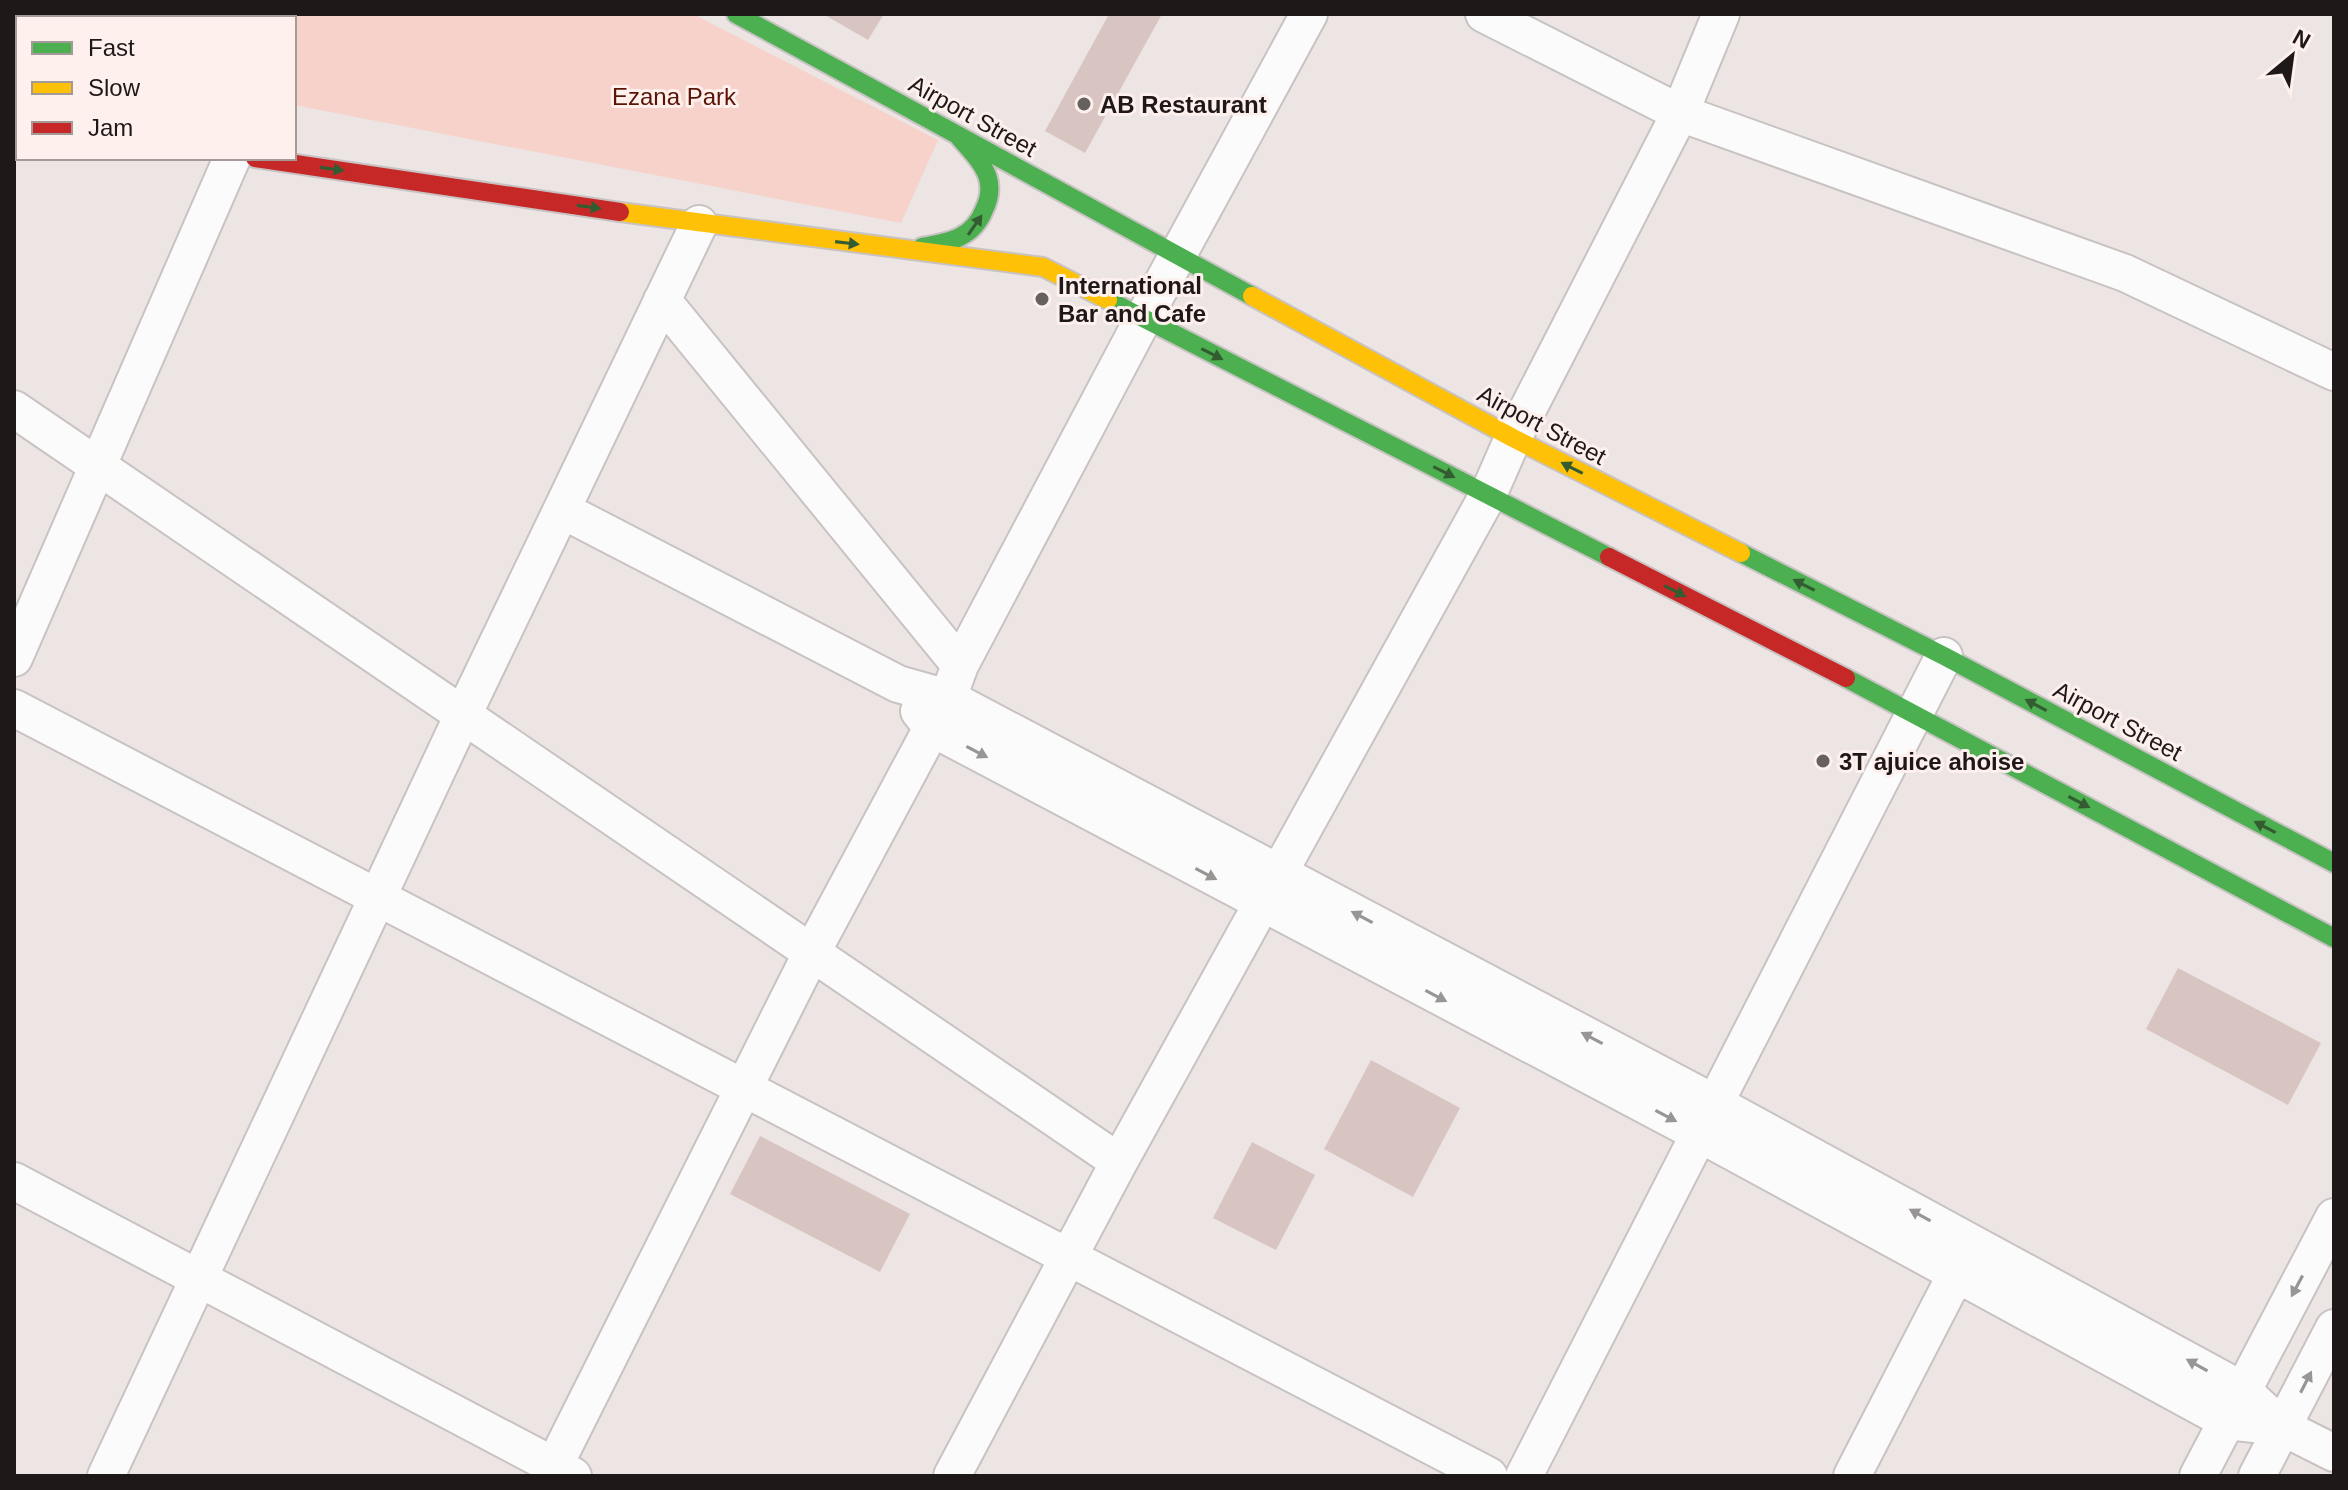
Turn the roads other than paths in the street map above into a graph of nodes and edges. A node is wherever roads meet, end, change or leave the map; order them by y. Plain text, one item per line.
1 (736, 14) edge
2 (1309, 14) edge
3 (1484, 14) edge
4 (1721, 14) edge
5 (1680, 113) junction
6 (956, 134) junction
7 (231, 160) edge
8 (268, 160) edge
9 (699, 224) junction
10 (904, 250) junction
11 (1178, 255) junction
12 (662, 300) junction
13 (1143, 319) junction
14 (2334, 372) edge
15 (14, 409) edge
16 (1513, 438) junction
17 (96, 465) junction
18 (1488, 495) junction
19 (562, 510) junction
20 (1944, 656) junction
21 (14, 658) edge
22 (947, 697) junction
23 (14, 708) edge
24 (1914, 713) junction
25 (463, 715) junction
26 (2334, 863) edge
27 (1278, 873) junction
28 (378, 897) junction
29 (1261, 904) junction
30 (2334, 938) edge
31 (812, 952) junction
32 (744, 1088) junction
33 (1708, 1119) junction
34 (1119, 1162) junction
35 (14, 1181) edge
36 (2334, 1217) edge
37 (1069, 1256) junction
38 (1965, 1258) junction
39 (198, 1278) junction
40 (2334, 1328) edge
41 (2235, 1406) junction
42 (2282, 1427) junction
43 (2334, 1453) edge
44 (559, 1473) edge
45 (106, 1476) edge
46 (952, 1476) edge
47 (1489, 1476) edge
48 (1524, 1476) edge
49 (1852, 1476) edge
50 (2198, 1476) edge
51 (2257, 1476) edge

1 - 6 main road, Airport Street
2 - 11 street
3 - 5 street
4 - 5 street
5 - 14 street
5 - 16 street
10 -> 6 main road
6 - 11 main road, Airport Street
7 - 17 street
8 -> 9 main road
9 -> 10 main road
9 - 12 street
10 - 13 main road
11 - 13 street
11 - 16 main road, Airport Street
12 - 19 street
12 - 22 street
13 -> 18 main road
13 - 22 street
15 - 17 street
16 - 18 street
20 -> 16 main road, Airport Street
17 - 21 street
17 - 25 street
18 -> 24 main road
18 - 27 street
19 - 22 street
19 - 25 street
20 - 24 street
26 -> 20 main road, Airport Street
22 - 27 street
22 -> 29 street
22 - 31 street
23 - 28 street
24 -> 30 main road
24 - 33 street
25 - 28 street
25 - 31 street
27 - 29 street
33 -> 27 street
28 - 32 street
28 - 39 street
29 -> 33 street
29 - 34 street
31 - 32 street
31 - 34 street
32 - 37 street
32 - 44 street
33 - 38 street
33 - 48 street
34 - 37 street
35 - 39 street
36 -> 41 street
37 - 46 street
37 - 47 street
38 - 41 street
38 - 49 street
39 - 44 street
39 - 45 street
42 -> 40 street
41 - 42 street
41 - 50 street
42 - 43 street
42 - 51 street

